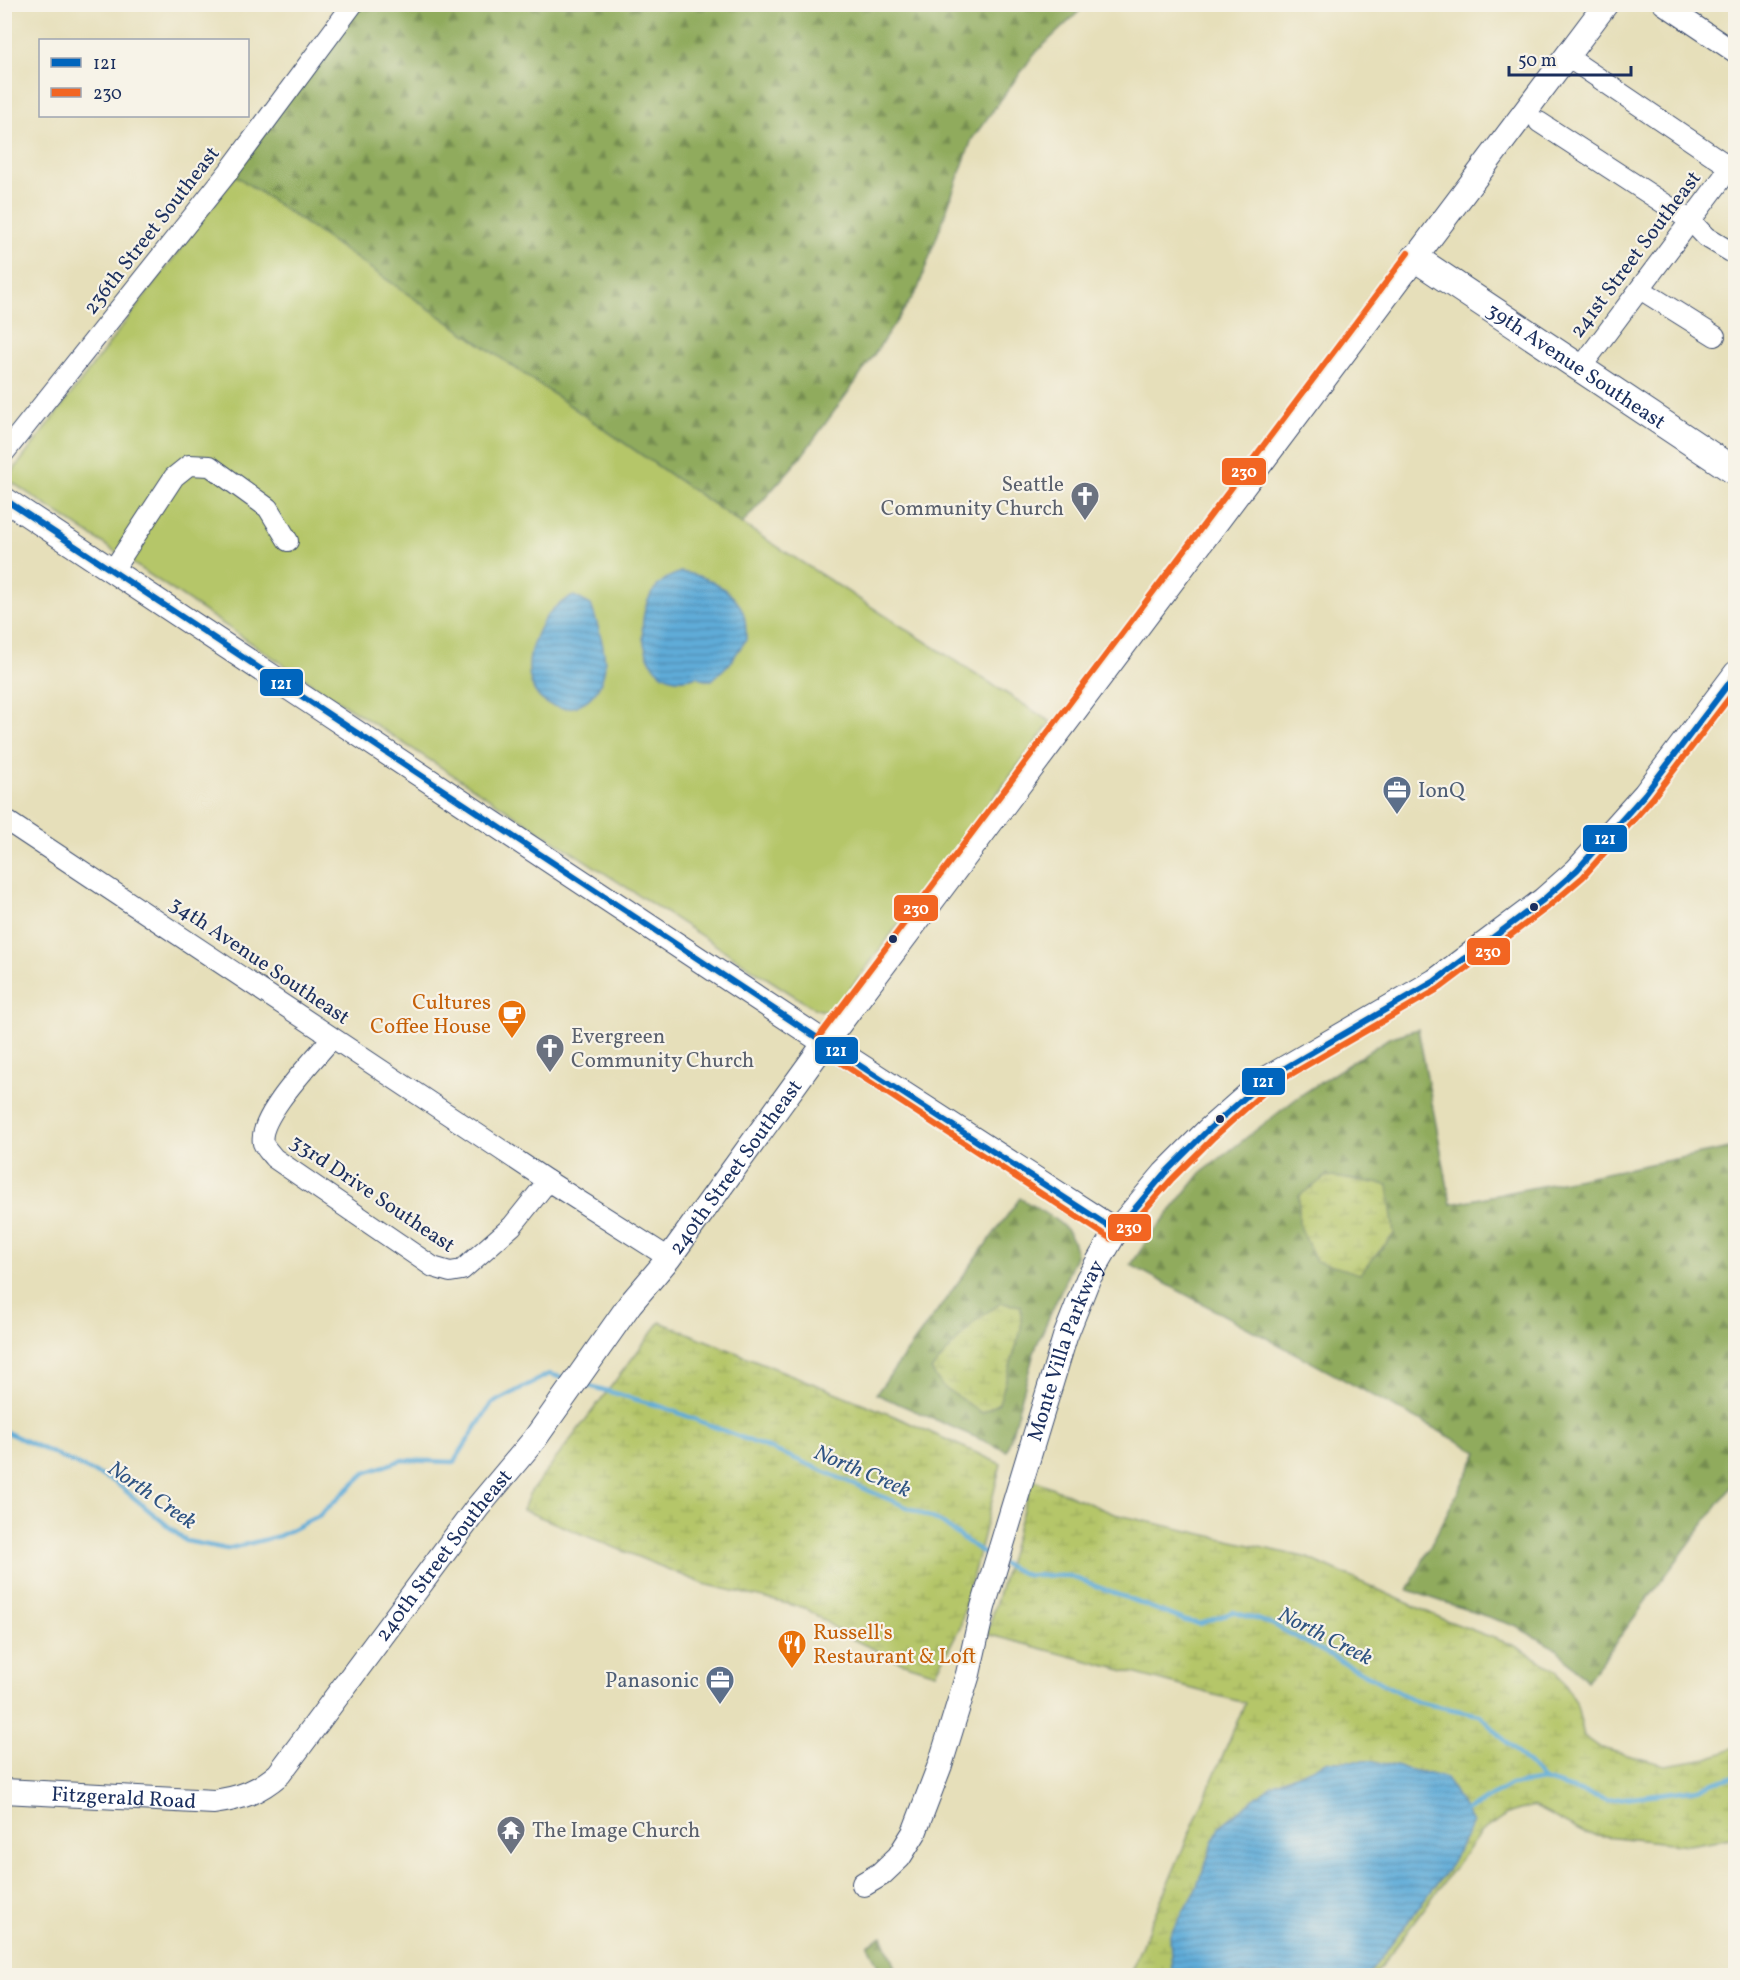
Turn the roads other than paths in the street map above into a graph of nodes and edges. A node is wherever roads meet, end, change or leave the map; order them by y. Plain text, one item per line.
1 (353, 4) edge
2 (1606, 4) edge
3 (1664, 4) edge
4 (1736, 53) edge
5 (1566, 57) junction
6 (1539, 122) dead end
7 (1733, 169) edge
8 (1691, 221) junction
9 (1736, 255) edge
10 (1415, 258) junction
11 (1640, 289) junction
12 (1714, 336) dead end
13 (1579, 370) junction
14 (4, 453) edge
15 (1736, 472) edge
16 (4, 499) edge
17 (288, 541) dead end
18 (113, 570) junction
19 (1736, 673) edge
20 (5, 819) edge
21 (332, 1038) junction
22 (825, 1043) junction
23 (548, 1181) junction
24 (1116, 1231) junction
25 (669, 1258) junction
26 (4, 1791) edge
27 (244, 1797) joint
28 (864, 1884) dead end

1 - 14 street, 236th Street Southeast
2 - 5 street, 240th Street Southeast
3 - 4 street
5 - 7 street
5 - 10 street, 240th Street Southeast
6 - 8 street
7 - 8 street, 241st Street Southeast
8 - 9 street
8 - 11 street, 241st Street Southeast
10 - 13 main road, 39th Avenue Southeast
10 - 22 street, 240th Street Southeast
11 - 12 street
11 - 13 street, 241st Street Southeast
13 - 15 main road, 39th Avenue Southeast
16 - 18 street
17 - 18 street
18 - 22 street
19 - 24 street, Monte Villa Parkway
20 - 21 street, 34th Avenue Southeast
21 - 23 street, 34th Avenue Southeast
21 - 23 street, 33rd Drive Southeast
22 - 24 street
22 - 25 street, 240th Street Southeast
23 - 25 street, 34th Avenue Southeast
24 - 28 street, Monte Villa Parkway
25 - 27 street, 240th Street Southeast
26 - 27 street, Fitzgerald Road

